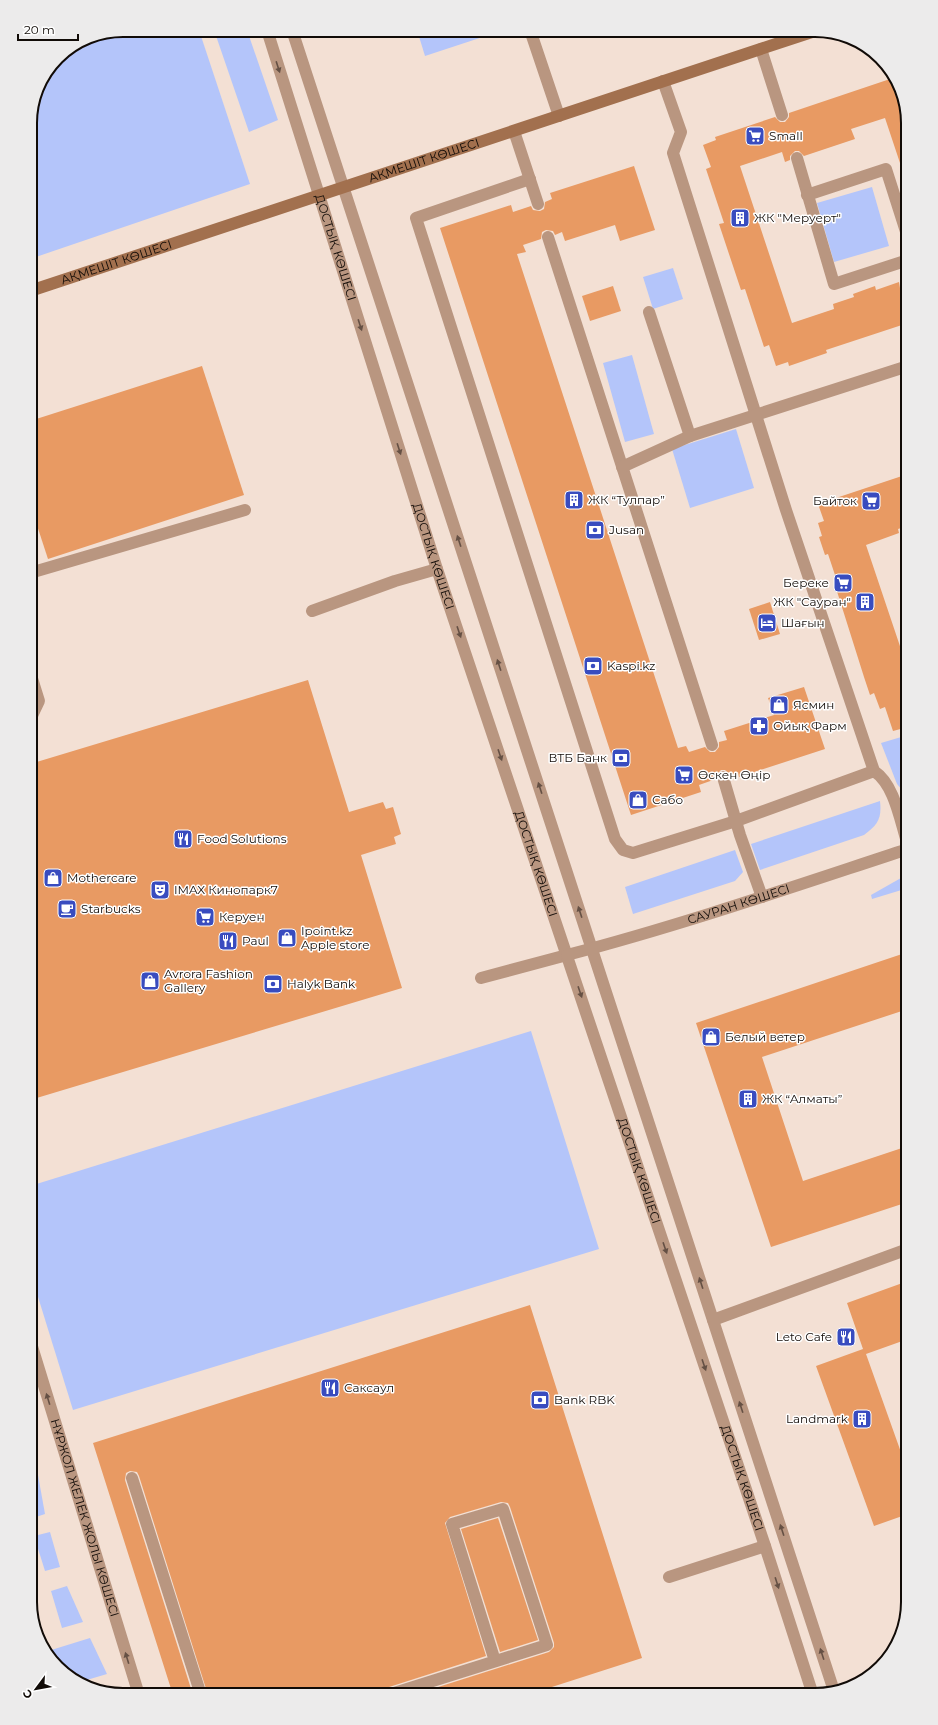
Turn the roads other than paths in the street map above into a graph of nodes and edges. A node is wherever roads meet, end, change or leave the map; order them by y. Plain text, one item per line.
1 (269, 37) edge
2 (294, 37) edge
3 (532, 37) edge
4 (797, 37) edge
5 (762, 49) junction
6 (663, 81) junction
7 (782, 115) dead end
8 (559, 116) junction
9 (514, 131) junction
10 (796, 158) dead end
11 (530, 179) junction
12 (344, 187) junction
13 (319, 195) junction
14 (807, 195) junction
15 (538, 204) dead end
16 (901, 216) edge
17 (548, 237) dead end
18 (901, 262) edge
19 (37, 289) edge
20 (650, 312) dead end
21 (901, 368) edge
22 (756, 415) junction
23 (690, 436) junction
24 (622, 467) junction
25 (245, 510) dead end
26 (437, 569) junction
27 (37, 571) edge
28 (312, 611) dead end
29 (37, 695) edge
30 (37, 705) edge
31 (712, 745) dead end
32 (874, 771) junction
33 (723, 777) dead end
34 (736, 821) junction
35 (901, 823) edge
36 (901, 851) edge
37 (762, 897) junction
38 (592, 949) junction
39 (567, 956) junction
40 (481, 978) dead end
41 (901, 1252) edge
42 (713, 1320) junction
43 (37, 1363) edge
44 (132, 1478) dead end
45 (765, 1546) junction
46 (669, 1577) dead end
47 (495, 1661) junction
48 (832, 1686) edge
49 (137, 1688) edge
50 (199, 1688) edge
51 (410, 1688) edge
52 (811, 1688) edge

1 -> 13 street, ДОСТЫҚ КӨШЕСІ
2 - 12 street, ДОСТЫҚ КӨШЕСІ
3 - 8 street
4 - 5 main road, АҚМЕШІТ КӨШЕСІ
5 - 6 main road, АҚМЕШІТ КӨШЕСІ
5 - 7 street
6 - 8 main road, АҚМЕШІТ КӨШЕСІ
6 - 22 street
8 - 9 main road, АҚМЕШІТ КӨШЕСІ
9 - 11 street
9 - 12 main road, АҚМЕШІТ КӨШЕСІ
10 - 14 street
11 - 15 street
11 - 34 street
12 - 13 main road, АҚМЕШІТ КӨШЕСІ
38 -> 12 street, ДОСТЫҚ КӨШЕСІ
13 - 19 main road, АҚМЕШІТ КӨШЕСІ
13 -> 26 street, ДОСТЫҚ КӨШЕСІ
14 - 16 street
14 - 18 street
17 - 24 street
20 - 23 street
21 - 22 street
22 - 23 street
22 - 32 street
23 - 24 street
24 - 31 street
25 - 27 street
26 - 28 street
26 -> 39 street, ДОСТЫҚ КӨШЕСІ
29 - 30 street
32 - 34 street
32 - 35 street
33 - 34 street
34 - 37 street
36 - 37 street, САУРАН КӨШЕСІ
37 - 38 street, САУРАН КӨШЕСІ
38 - 39 street, САУРАН КӨШЕСІ
42 -> 38 street, ДОСТЫҚ КӨШЕСІ
39 - 40 street, САУРАН КӨШЕСІ
39 -> 45 street, ДОСТЫҚ КӨШЕСІ
41 - 42 street
48 -> 42 street, ДОСТЫҚ КӨШЕСІ
49 -> 43 street, НҰРЖОЛ ЖЕЛЕК ЖОЛЫ КӨШЕСІ
44 - 50 street
45 - 46 street
45 -> 52 street, ДОСТЫҚ КӨШЕСІ
47 - 47 street
47 - 51 street

